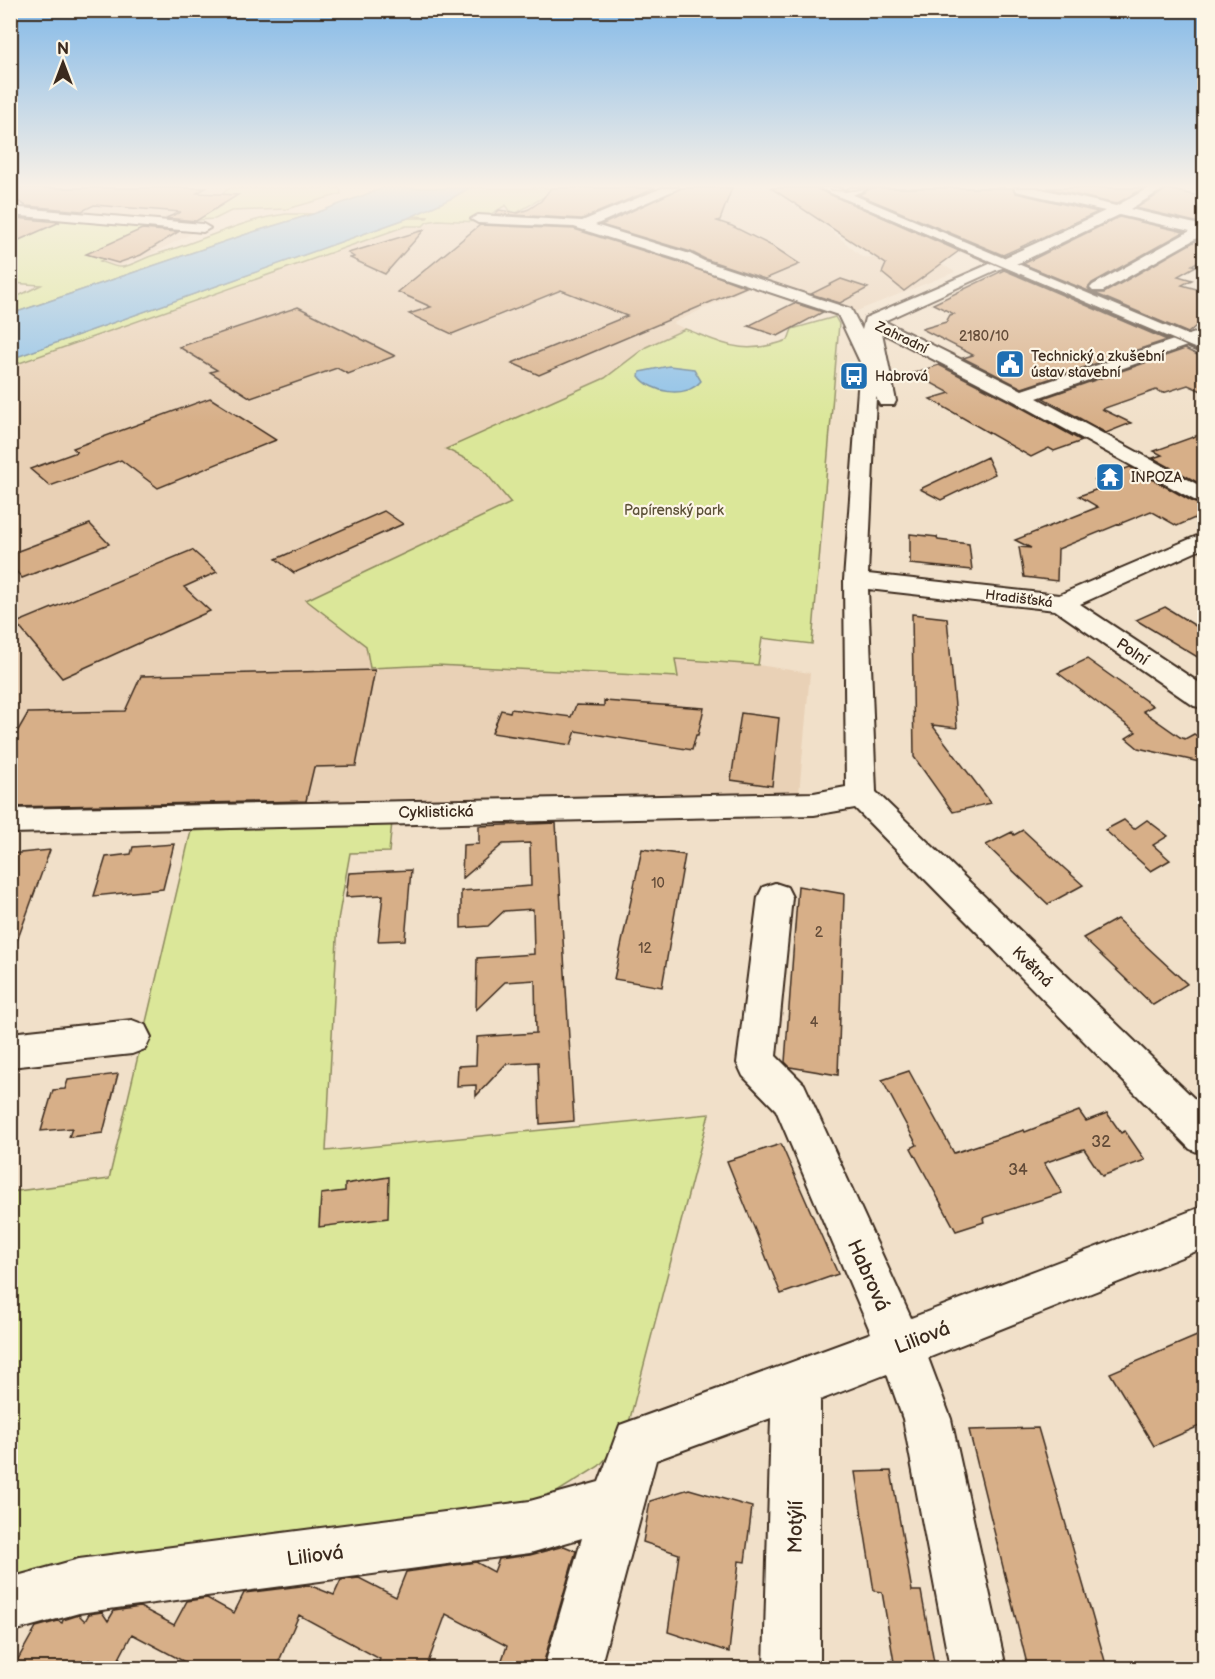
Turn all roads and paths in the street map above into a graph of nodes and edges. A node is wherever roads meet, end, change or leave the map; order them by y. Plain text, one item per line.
1 (706, 266) edge
2 (996, 266) edge
3 (1013, 266) edge
4 (1137, 266) edge
5 (1098, 288) dead end
6 (871, 321) junction
7 (1196, 338) edge
8 (1204, 348) edge
9 (1021, 398) junction
10 (1204, 496) edge
11 (1204, 540) edge
12 (856, 580) junction
13 (1062, 603) junction
14 (1204, 699) edge
15 (861, 796) junction
16 (10, 821) edge
17 (775, 897) dead end
18 (132, 1037) dead end
19 (10, 1050) edge
20 (1204, 1135) edge
21 (1204, 1227) edge
22 (900, 1346) junction
23 (796, 1386) junction
24 (618, 1502) junction
25 (10, 1605) edge
26 (572, 1668) edge
27 (792, 1668) edge
28 (978, 1668) edge

1 - 6 street, Zahradní
2 - 6 street
3 - 7 main road
4 - 5 street
6 - 9 street, Zahradní
6 - 12 street
7 - 8 main road
7 - 9 street
9 - 10 street, Zahradní
11 - 13 street, Hradišťská
12 - 13 street, Hradišťská
12 - 15 street
13 - 14 street, Polní
15 - 16 street, Cyklistická
15 - 20 street, Květná
17 - 22 street, Habrová
18 - 19 street
21 - 22 street, Liliová
22 - 23 street, Liliová
22 - 28 street, Habrová
23 - 24 street, Liliová
23 - 27 street, Motýlí
24 - 25 street, Liliová
24 - 26 street

